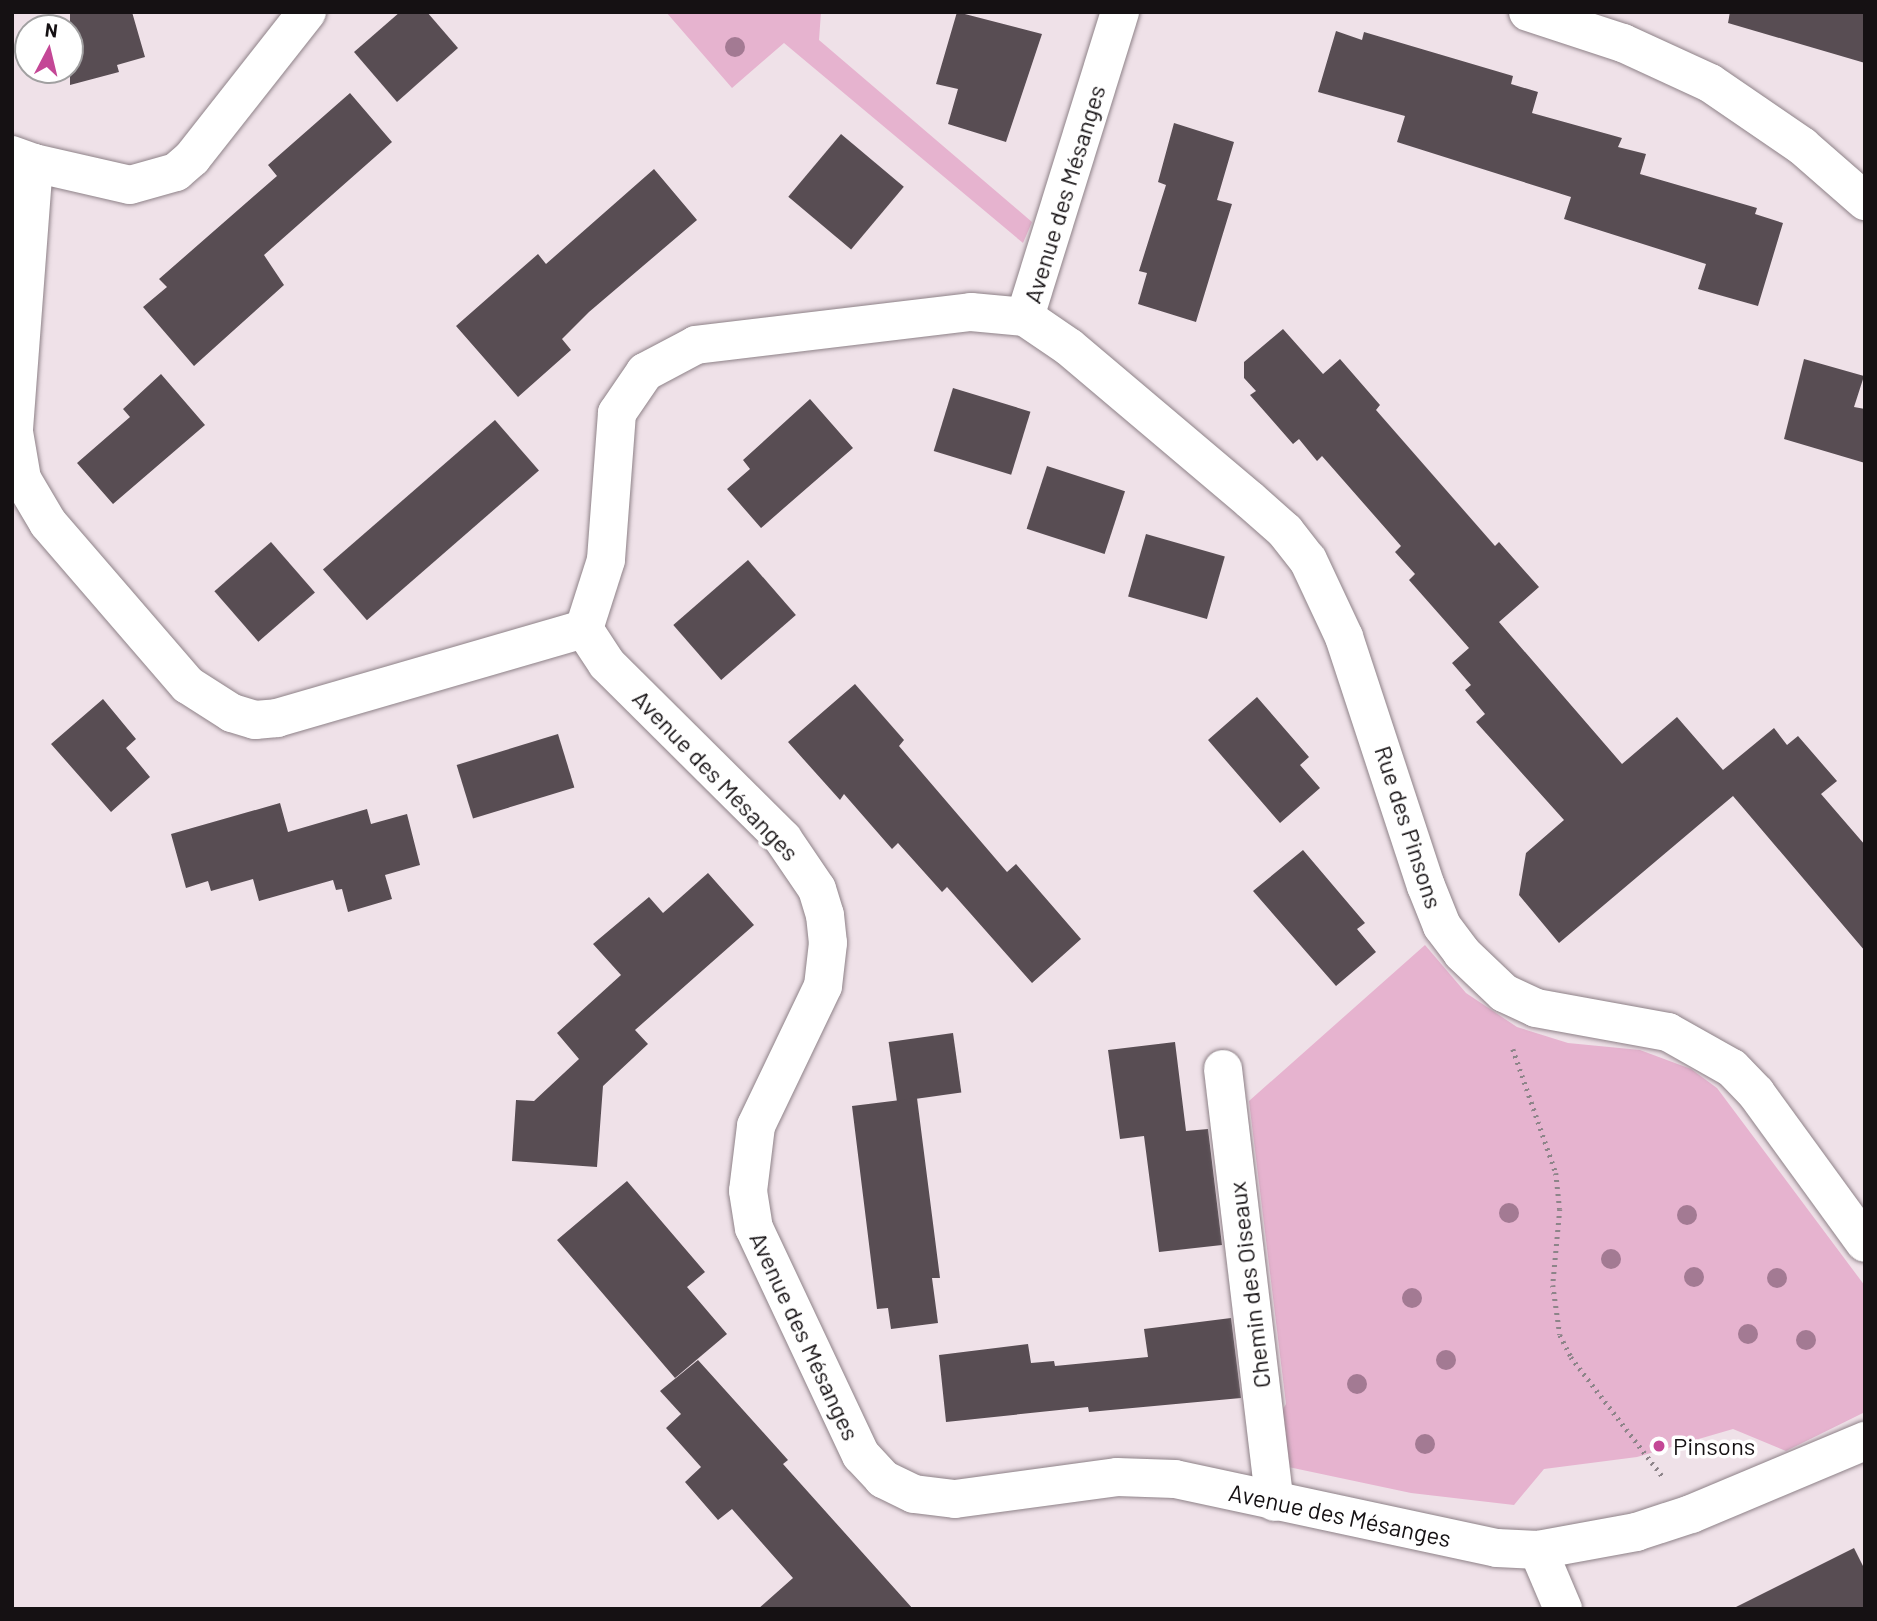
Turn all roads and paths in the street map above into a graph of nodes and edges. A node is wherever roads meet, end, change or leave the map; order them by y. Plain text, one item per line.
1 (307, 12) edge
2 (1120, 12) edge
3 (1528, 12) edge
4 (23, 159) edge
5 (1865, 201) edge
6 (1026, 317) junction
7 (584, 629) junction
8 (1504, 993) junction
9 (1223, 1069) dead end
10 (1865, 1243) edge
11 (1865, 1441) edge
12 (1275, 1502) junction
13 (1691, 1514) junction
14 (1538, 1550) junction
15 (1563, 1609) edge

1 - 4 street
2 - 6 street, Avenue des Mésanges
3 - 5 street
4 - 7 street
6 - 7 street, Avenue des Mésanges
6 - 8 street, Rue des Pinsons
7 - 12 street, Avenue des Mésanges
8 - 10 street, Rue des Pinsons
8 - 13 path
9 - 12 street, Chemin des Oiseaux
11 - 13 street, Avenue des Mésanges
12 - 14 street, Avenue des Mésanges
13 - 14 street, Avenue des Mésanges
14 - 15 street

